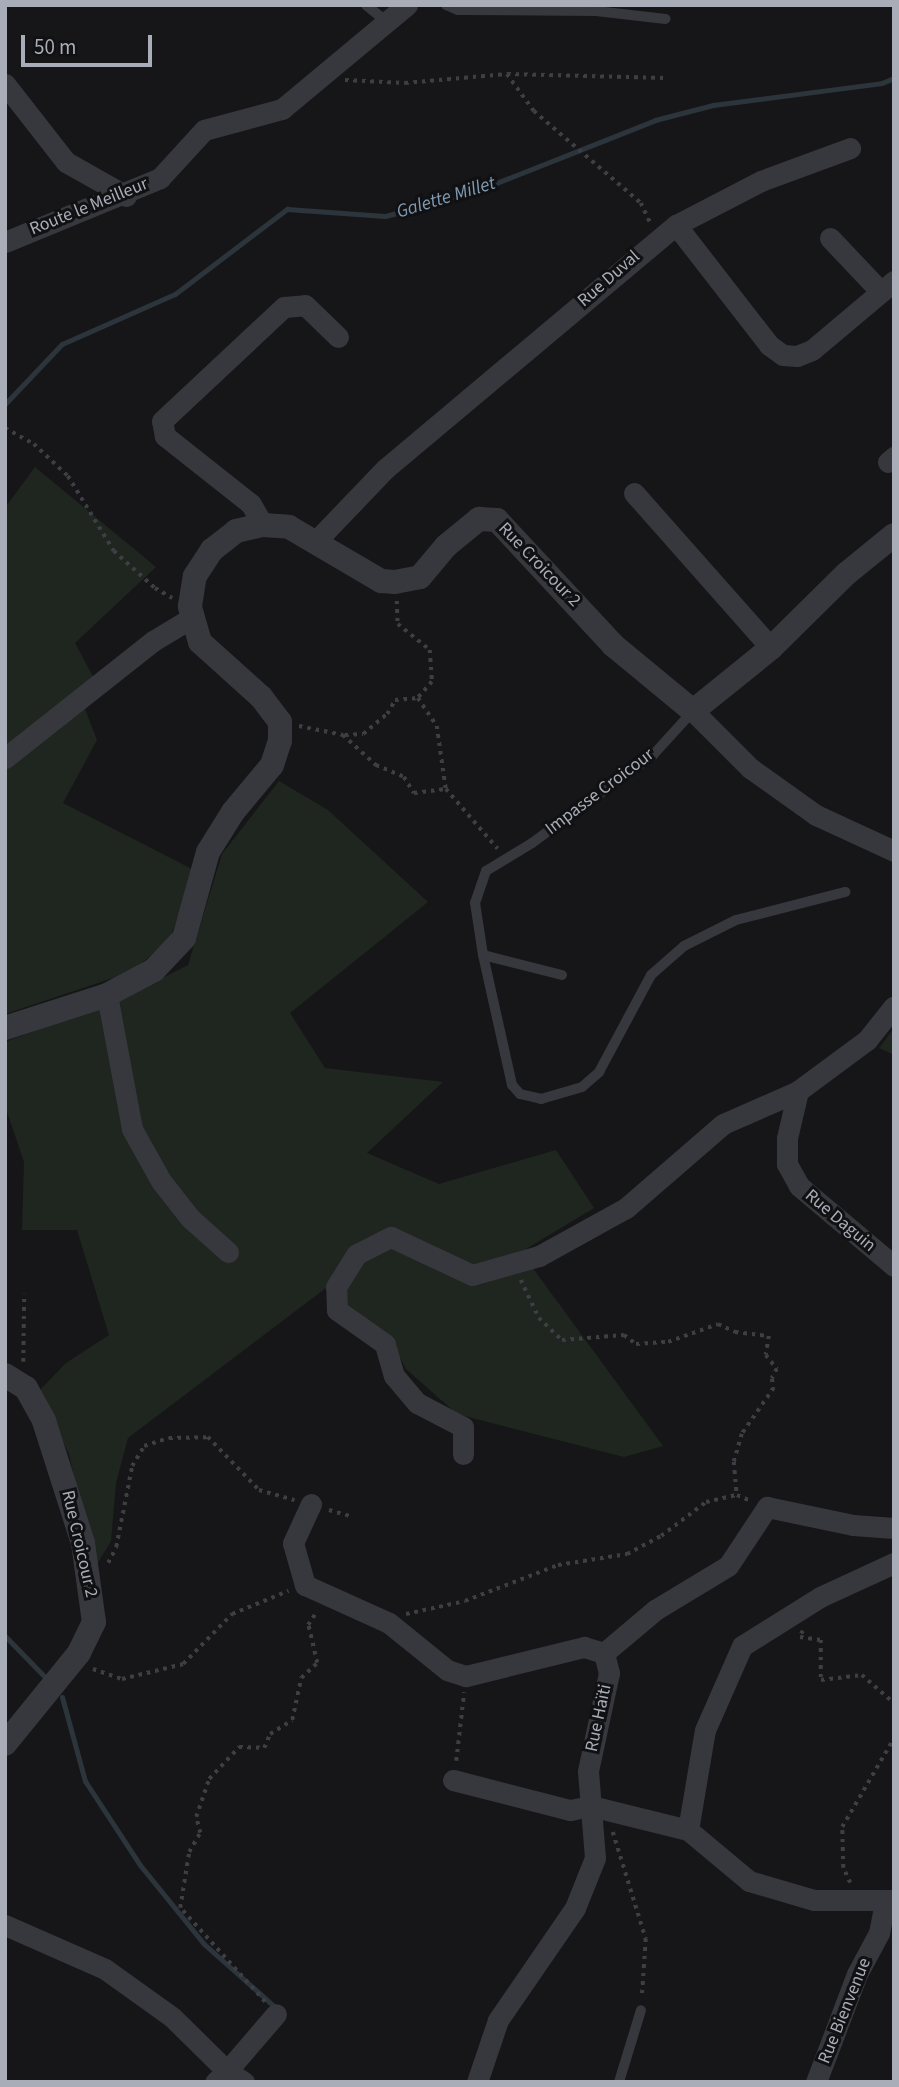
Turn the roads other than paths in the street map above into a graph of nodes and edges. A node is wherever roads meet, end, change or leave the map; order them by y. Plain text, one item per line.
1 (366, 5) edge
2 (407, 5) edge
3 (446, 5) edge
4 (666, 19) dead end
5 (387, 22) junction
6 (5, 84) edge
7 (850, 148) dead end
8 (126, 196) junction
9 (676, 225) junction
10 (830, 238) dead end
11 (5, 242) edge
12 (887, 286) edge
13 (338, 337) dead end
14 (634, 493) dead end
15 (263, 525) junction
16 (894, 535) edge
17 (316, 541) junction
18 (191, 612) junction
19 (771, 648) junction
20 (693, 710) junction
21 (5, 758) edge
22 (894, 851) edge
23 (845, 891) dead end
24 (483, 955) junction
25 (562, 975) dead end
26 (107, 995) junction
27 (894, 1006) edge
28 (5, 1028) edge
29 (798, 1091) junction
30 (228, 1252) dead end
31 (894, 1266) edge
32 (16, 1382) edge
33 (463, 1454) dead end
34 (311, 1504) road end
35 (894, 1528) edge
36 (894, 1563) edge
37 (604, 1653) junction
38 (5, 1744) edge
39 (453, 1780) road end
40 (598, 1808) junction
41 (688, 1830) junction
42 (890, 1900) edge
43 (5, 1926) edge
44 (641, 2010) road end
45 (276, 2014) road end
46 (229, 2078) edge
47 (477, 2082) edge
48 (620, 2082) edge
49 (816, 2082) edge

1 - 5 lane
2 - 5 street, Route le Meilleur
3 - 4 lane
5 - 8 street, Route le Meilleur
6 - 8 street
7 - 9 street, Rue Duval
8 - 11 street, Route le Meilleur
9 - 12 street
9 - 17 street, Rue Duval
10 - 12 street
13 - 15 street
14 - 19 street
15 - 17 street
15 - 18 street
16 - 19 street, Impasse Croicour
17 - 20 street, Rue Croicour 2
18 - 21 street
18 - 26 street
19 - 20 street, Impasse Croicour
20 - 22 street
20 - 24 lane, Impasse Croicour
23 - 24 lane, Impasse Croicour
24 - 25 lane
26 - 28 street
26 - 30 street
27 - 29 street
29 - 31 street, Rue Daguin
29 - 33 street
32 - 38 street, Rue Croicour 2
34 - 37 street
35 - 37 street
36 - 41 street
37 - 40 street, Rue Haïti
39 - 40 street
40 - 41 street
40 - 47 street, Rue Haïti
41 - 42 street
42 - 49 street, Rue Bienvenue
43 - 46 street
44 - 48 lane
45 - 46 street

